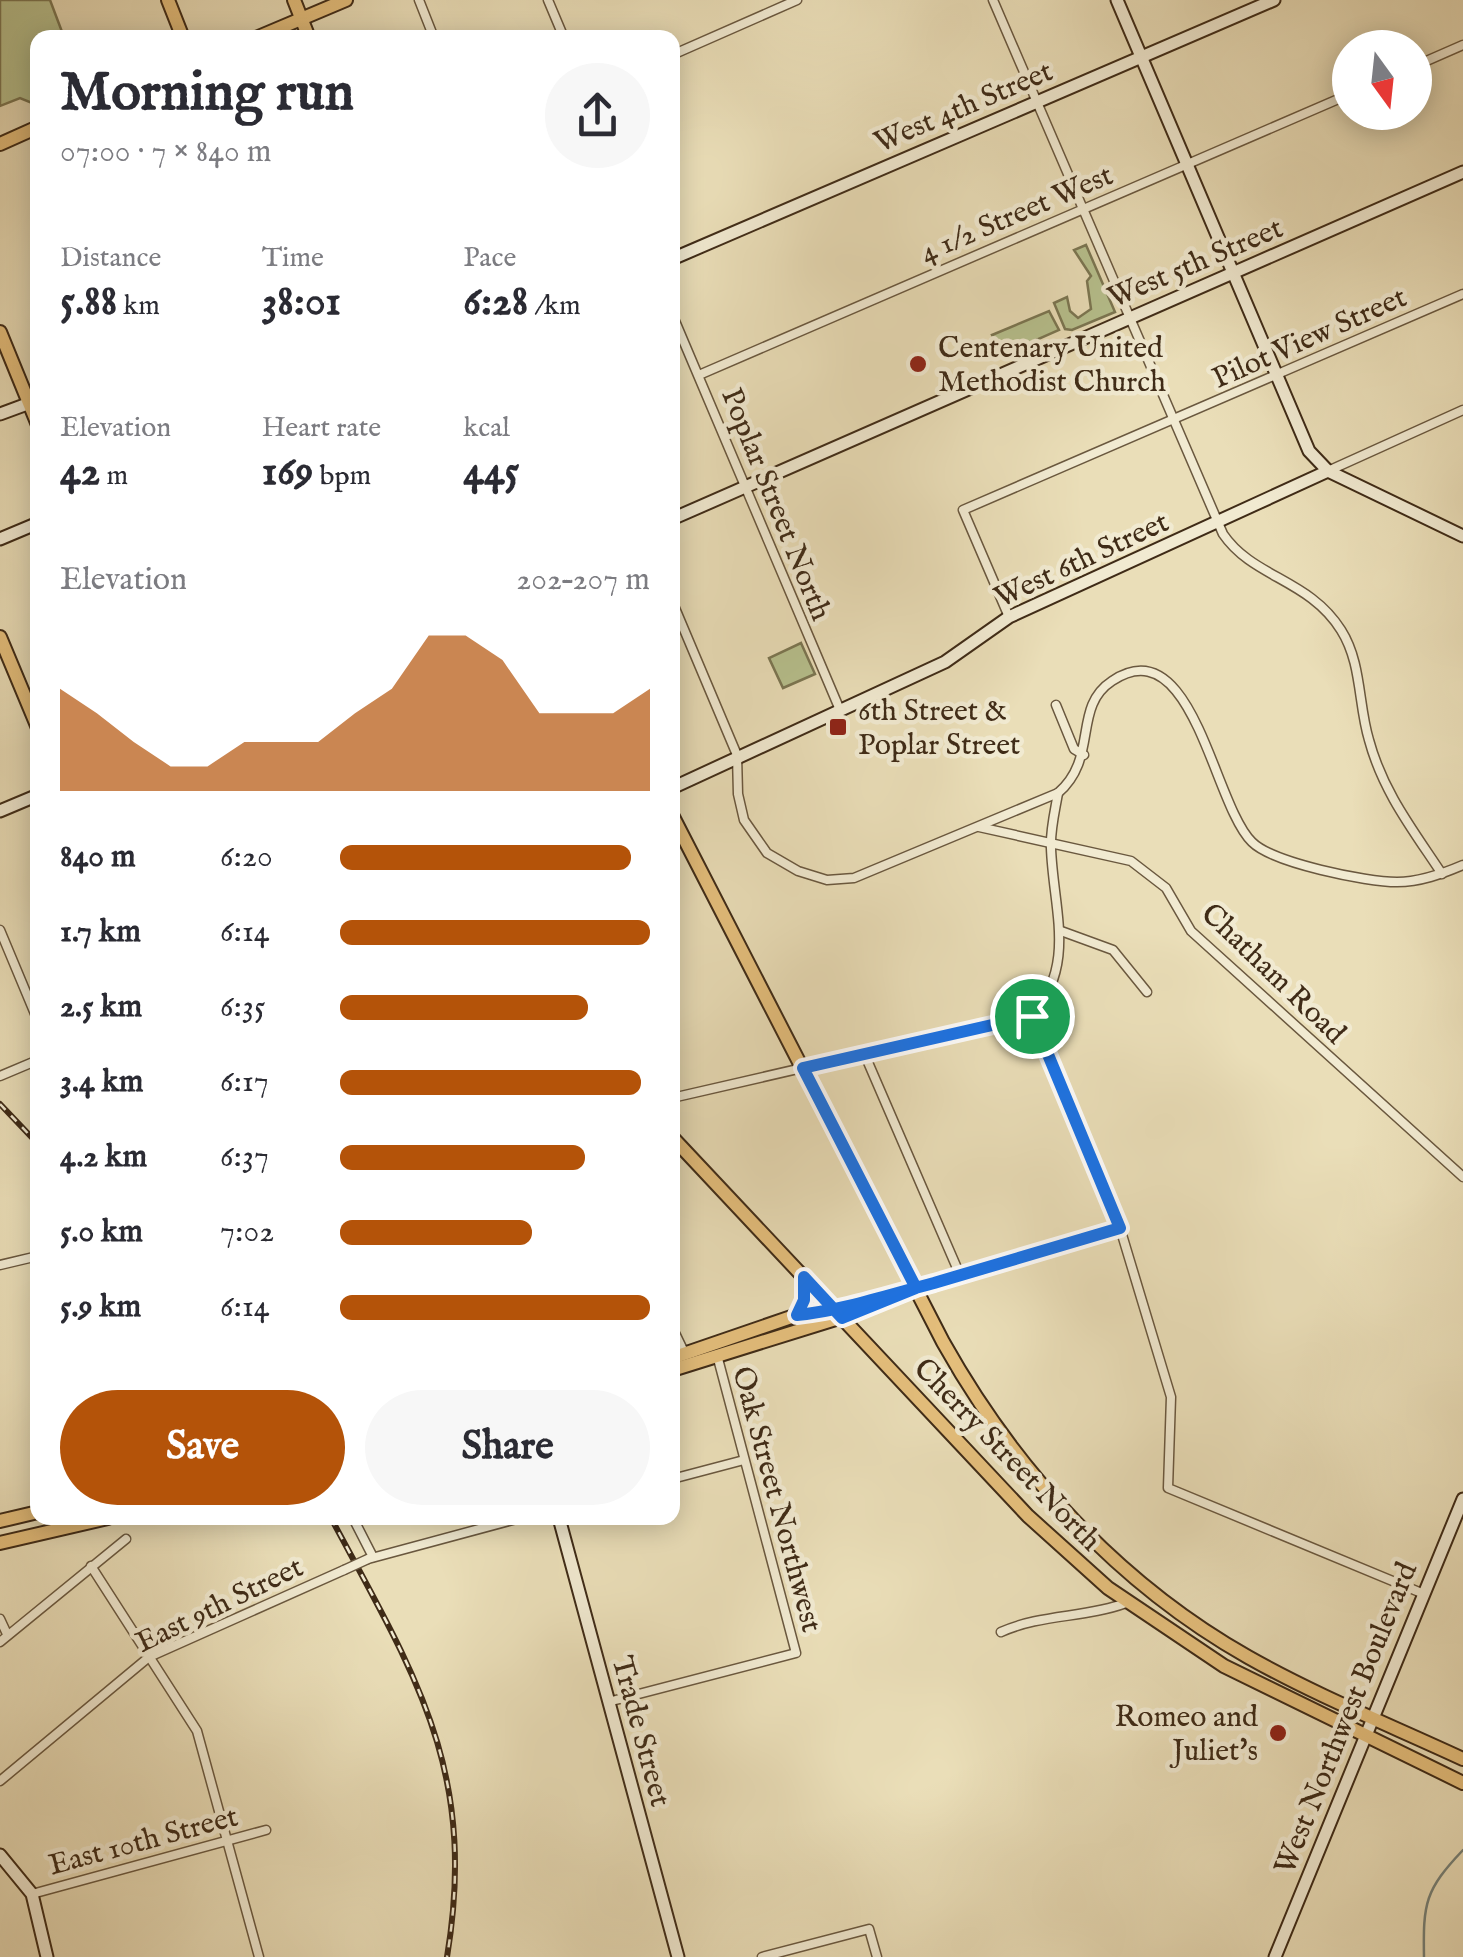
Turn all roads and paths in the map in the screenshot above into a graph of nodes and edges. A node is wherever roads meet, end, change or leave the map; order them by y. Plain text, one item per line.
1 (168, 0) edge
2 (294, 0) edge
3 (346, 0) edge
4 (419, 0) edge
5 (548, 0) edge
6 (798, 0) edge
7 (993, 0) edge
8 (1117, 0) edge
9 (1274, 0) edge
10 (1242, 6) edge
11 (301, 19) junction
12 (180, 30) edge
13 (275, 30) edge
14 (306, 30) edge
15 (431, 30) edge
16 (561, 30) edge
17 (1463, 45) edge
18 (680, 52) edge
19 (1142, 57) junction
20 (1432, 59) edge
21 (1037, 101) junction
22 (1332, 102) edge
23 (30, 131) edge
24 (0, 144) edge
25 (1188, 164) junction
26 (1463, 172) edge
27 (1083, 208) junction
28 (680, 256) edge
29 (1234, 273) junction
30 (1463, 294) edge
31 (1129, 318) junction
32 (680, 331) edge
33 (0, 332) edge
34 (700, 375) junction
35 (1278, 375) junction
36 (30, 393) edge
37 (30, 403) edge
38 (1463, 410) edge
39 (0, 414) edge
40 (1173, 421) junction
41 (1328, 471) junction
42 (746, 486) junction
43 (680, 515) edge
44 (1218, 523) junction
45 (30, 526) edge
46 (1462, 536) edge
47 (0, 539) edge
48 (1009, 616) junction
49 (680, 620) edge
50 (0, 637) edge
51 (1056, 704) dead end
52 (30, 709) edge
53 (841, 711) junction
54 (738, 755) junction
55 (1084, 755) junction
56 (680, 784) edge
57 (1058, 793) junction
58 (30, 798) edge
59 (0, 811) edge
60 (978, 827) junction
61 (680, 830) edge
62 (1050, 846) junction
63 (1463, 866) edge
64 (1442, 874) junction
65 (0, 930) edge
66 (1061, 931) junction
67 (1147, 992) dead end
68 (30, 1002) edge
69 (1032, 1016) junction
70 (864, 1053) junction
71 (30, 1063) edge
72 (803, 1068) junction
73 (0, 1076) edge
74 (680, 1096) edge
75 (680, 1145) edge
76 (1463, 1177) edge
77 (1120, 1228) junction
78 (30, 1258) edge
79 (0, 1265) edge
80 (960, 1275) junction
81 (804, 1277) junction
82 (916, 1288) junction
83 (838, 1314) junction
84 (797, 1315) junction
85 (680, 1356) edge
86 (717, 1356) junction
87 (680, 1368) edge
88 (744, 1460) junction
89 (680, 1477) edge
90 (1463, 1499) edge
91 (30, 1514) edge
92 (0, 1521) edge
93 (78, 1525) edge
94 (357, 1525) edge
95 (494, 1525) edge
96 (561, 1525) edge
97 (126, 1538) dead end
98 (0, 1543) edge
99 (370, 1558) junction
100 (91, 1566) junction
101 (1424, 1594) junction
102 (1127, 1602) junction
103 (0, 1619) edge
104 (1000, 1632) dead end
105 (4, 1638) edge
106 (150, 1658) junction
107 (608, 1702) junction
108 (1372, 1716) junction
109 (1364, 1735) junction
110 (1463, 1759) edge
111 (0, 1781) edge
112 (1463, 1783) edge
113 (266, 1830) dead end
114 (228, 1840) junction
115 (0, 1854) edge
116 (5, 1869) edge
117 (32, 1894) junction
118 (47, 1957) edge
119 (258, 1957) edge
120 (678, 1957) edge
121 (762, 1957) edge
122 (877, 1957) edge
123 (1275, 1957) edge

1 - 12 main road
2 - 11 main road
3 - 11 main road
4 - 15 street
5 - 16 street
6 - 18 street
7 - 21 street
8 - 19 main road
9 - 10 main road, West 4th Street
10 - 19 main road, West 4th Street
11 - 13 main road
11 - 14 main road
17 - 20 street
19 - 21 main road, West 4th Street
19 - 25 main road
21 - 27 street
21 - 28 main road, West 4th Street
22 - 25 street, 4 1/2 Street West
23 - 24 main road
25 - 27 street, 4 1/2 Street West
25 - 29 main road
26 - 29 main road, West 5th Street
27 - 31 street
27 - 34 street, 4 1/2 Street West
29 - 31 main road, West 5th Street
29 - 35 main road
30 - 35 street, Pilot View Street
31 - 40 street
31 - 42 main road, West 5th Street
32 - 34 street, Poplar Street North
33 - 36 main road
34 - 42 street, Poplar Street North
35 - 40 street, Pilot View Street
35 - 41 main road
37 - 39 main road
38 - 41 street, West 6th Street
40 - 44 street
40 - 48 street, Pilot View Street
41 - 44 main road, West 6th Street
41 - 46 main road
42 - 43 main road, West 5th Street
42 - 53 street, Poplar Street North
44 - 48 main road, West 6th Street
44 - 64 street
45 - 47 main road
48 - 53 main road, West 6th Street
49 - 54 street
50 - 52 main road
51 - 55 street
53 - 54 main road, West 6th Street
54 - 56 main road, West 6th Street
54 - 60 street
55 - 57 street
55 - 64 street
57 - 60 street
57 - 62 street
58 - 59 main road
60 - 62 street, Chatham Road
61 - 72 main road
62 - 66 street
62 - 76 street, Chatham Road
63 - 64 street
65 - 68 street
66 - 67 street
66 - 69 street
69 - 70 street
69 - 77 street
70 - 72 street
70 - 80 street
71 - 73 street
72 - 74 street
72 - 82 main road
75 - 81 main road, Cherry Street North
77 - 80 street
77 - 101 street
78 - 79 street
80 - 82 street
81 - 83 main road, Cherry Street North
81 - 84 main road
82 - 83 main road
82 - 108 main road
83 - 84 main road
83 - 86 main road
83 - 102 main road, Cherry Street North
84 - 85 main road
86 - 87 main road
86 - 88 street, Oak Street Northwest
88 - 89 street
88 - 107 street, Oak Street Northwest
90 - 101 main road, West Northwest Boulevard
91 - 92 main road
93 - 98 main road
94 - 99 street
95 - 99 street, East 9th Street
96 - 107 main road, Trade Street
97 - 100 street
99 - 106 street, East 9th Street, bridge
100 - 105 street
100 - 106 street
101 - 108 main road, West Northwest Boulevard
102 - 104 street
102 - 109 main road, Cherry Street North
103 - 105 street
106 - 111 street, East 9th Street
106 - 114 street
107 - 120 main road, Trade Street
108 - 109 main road, West Northwest Boulevard
108 - 110 main road
109 - 112 main road, Cherry Street North
109 - 123 main road, West Northwest Boulevard
113 - 114 street, East 10th Street
114 - 117 street, East 10th Street
114 - 119 street
115 - 116 main road
116 - 117 main road
117 - 118 main road
121 - 122 street

